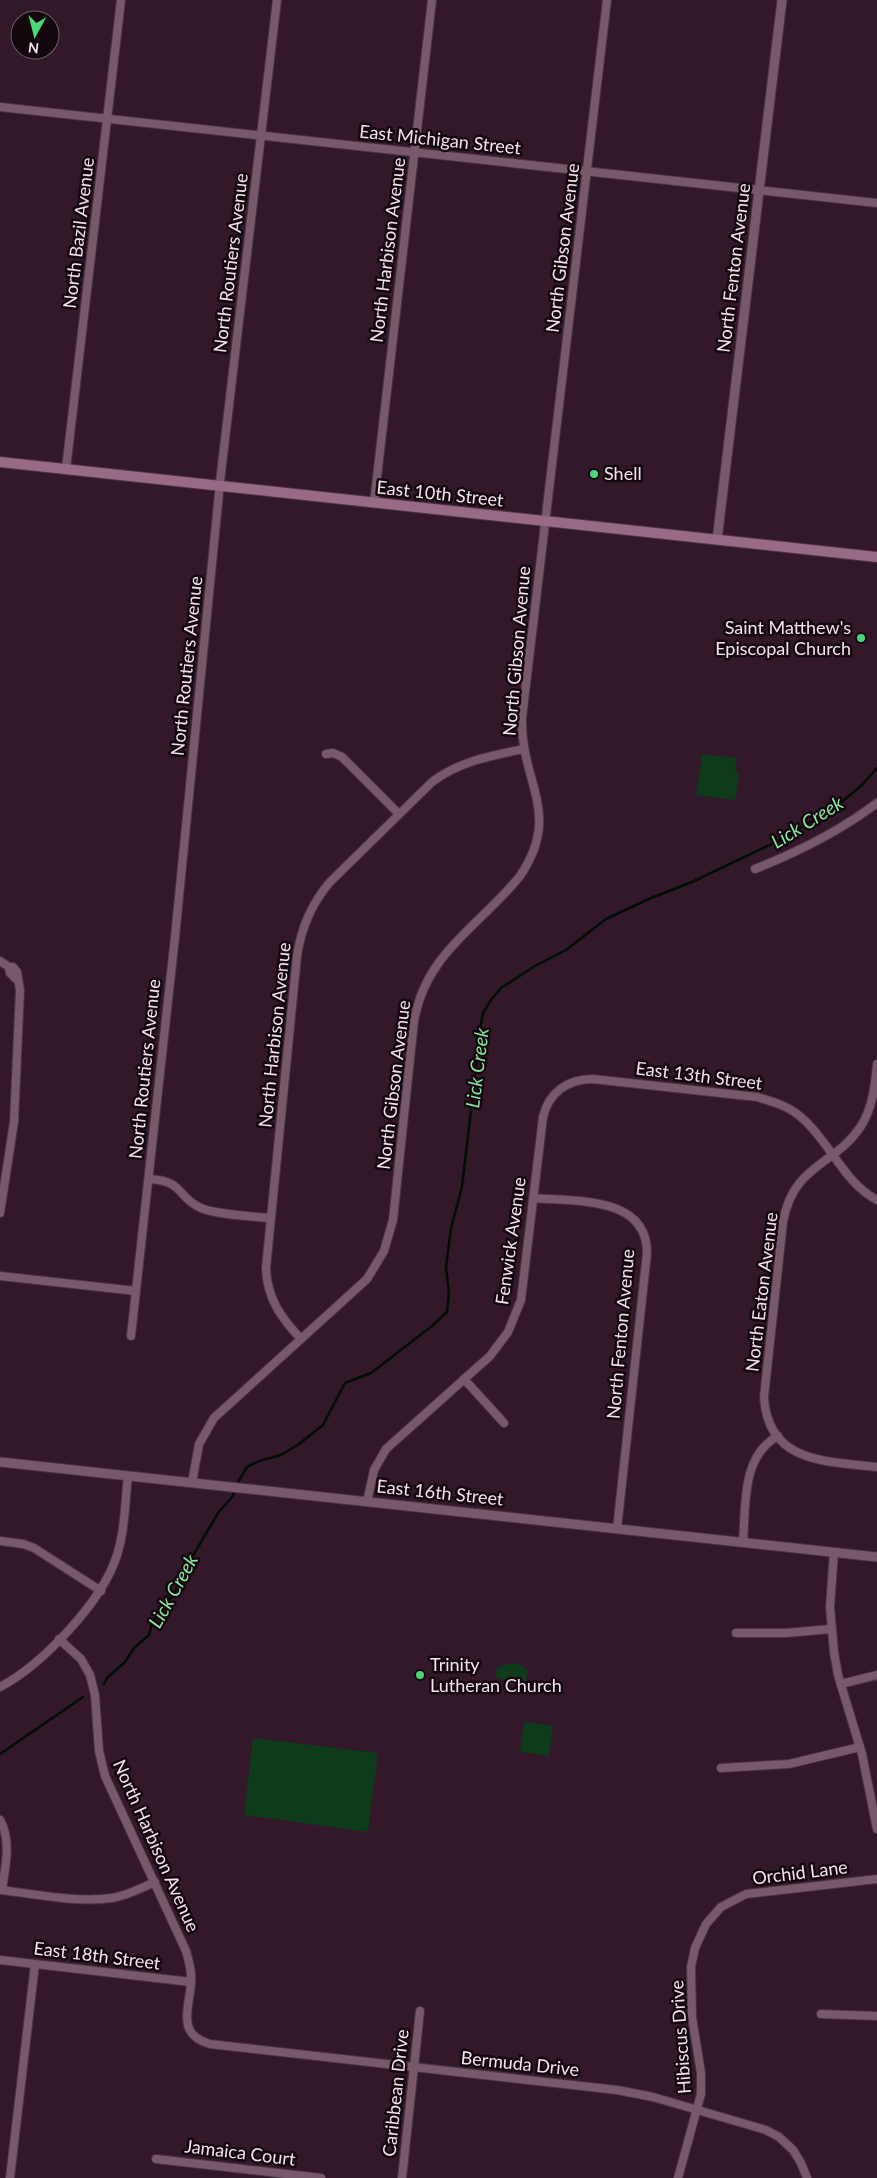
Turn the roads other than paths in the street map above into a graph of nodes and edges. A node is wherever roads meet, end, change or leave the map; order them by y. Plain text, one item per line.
1 (121, 0) edge
2 (277, 0) edge
3 (432, 0) edge
4 (607, 0) edge
5 (782, 0) edge
6 (0, 107) edge
7 (108, 119) junction
8 (261, 136) junction
9 (414, 152) junction
10 (587, 171) junction
11 (760, 190) junction
12 (877, 203) edge
13 (0, 462) edge
14 (66, 469) junction
15 (221, 486) junction
16 (374, 503) junction
17 (545, 521) junction
18 (717, 540) junction
19 (877, 557) edge
20 (524, 750) junction
21 (326, 754) dead end
22 (877, 803) edge
23 (399, 814) junction
24 (755, 868) dead end
25 (0, 961) edge
26 (877, 1064) edge
27 (566, 1085) joint
28 (832, 1154) junction
29 (149, 1179) junction
30 (534, 1198) junction
31 (877, 1200) edge
32 (0, 1213) edge
33 (270, 1218) junction
34 (0, 1276) edge
35 (136, 1291) junction
36 (132, 1336) dead end
37 (301, 1339) junction
38 (464, 1379) junction
39 (504, 1423) dead end
40 (778, 1436) junction
41 (0, 1462) edge
42 (877, 1467) edge
43 (128, 1476) junction
44 (192, 1483) junction
45 (367, 1502) junction
46 (617, 1529) junction
47 (0, 1540) edge
48 (742, 1542) junction
49 (834, 1552) junction
50 (877, 1556) edge
51 (101, 1591) junction
52 (831, 1629) junction
53 (736, 1632) dead end
54 (59, 1639) junction
55 (877, 1675) edge
56 (841, 1684) junction
57 (0, 1686) edge
58 (860, 1746) junction
59 (721, 1768) dead end
60 (0, 1820) edge
61 (877, 1829) edge
62 (877, 1879) edge
63 (155, 1882) junction
64 (1, 1890) edge
65 (728, 1902) joint
66 (0, 1960) edge
67 (34, 1964) junction
68 (191, 1982) junction
69 (420, 2011) dead end
70 (821, 2014) dead end
71 (877, 2016) edge
72 (202, 2042) joint
73 (414, 2068) junction
74 (698, 2110) junction
75 (156, 2159) dead end
76 (10, 2178) edge
77 (321, 2178) edge
78 (402, 2178) edge
79 (678, 2178) edge
80 (807, 2178) edge

1 - 7 street, North Bazil Avenue
2 - 8 street, North Routiers Avenue
3 - 9 street, North Harbison Avenue
4 - 10 street, North Gibson Avenue
5 - 11 street, North Fenton Avenue
6 - 7 street, East Michigan Street
7 - 8 street, East Michigan Street
7 - 14 street, North Bazil Avenue
8 - 9 street, East Michigan Street
8 - 15 street, North Routiers Avenue
9 - 10 street, East Michigan Street
9 - 16 street, North Harbison Avenue
10 - 11 street, East Michigan Street
10 - 17 street, North Gibson Avenue
11 - 12 street, East Michigan Street
11 - 18 street, North Fenton Avenue
13 - 14 main road, East 10th Street
14 - 15 main road, East 10th Street
15 - 16 main road, East 10th Street
15 - 29 street, North Routiers Avenue
16 - 17 main road, East 10th Street
17 - 18 main road, East 10th Street
17 - 20 street, North Gibson Avenue
18 - 19 main road, East 10th Street
20 - 23 street, North Harbison Avenue
20 - 37 street, North Gibson Avenue
21 - 23 street
22 - 24 street
23 - 33 street, North Harbison Avenue
25 - 32 street
26 - 28 street, North Eaton Avenue
27 - 28 street, East 13th Street
27 - 30 street, Fenwick Avenue
28 - 31 street, East 13th Street
28 - 40 street, North Eaton Avenue
29 - 33 street
29 - 35 street, North Routiers Avenue
30 - 38 street, Fenwick Avenue
30 - 46 street, North Fenton Avenue
33 - 37 street, North Harbison Avenue
34 - 35 street
35 - 36 street, North Routiers Avenue
37 - 44 street, North Gibson Avenue
38 - 39 street
38 - 45 street, Fenwick Avenue
40 - 42 street
40 - 48 street
41 - 43 street, East 16th Street
43 - 44 street, East 16th Street
43 - 51 street
44 - 45 street, East 16th Street
45 - 46 street, East 16th Street
46 - 48 street, East 16th Street
47 - 51 street
48 - 49 street, East 16th Street
49 - 50 street, East 16th Street
49 - 52 street
51 - 54 street
52 - 53 street
52 - 56 street
54 - 57 street
54 - 63 street, North Harbison Avenue
55 - 56 street
56 - 58 street
58 - 59 street
58 - 61 street
60 - 64 street
62 - 65 street, Orchid Lane
63 - 64 street
63 - 68 street, North Harbison Avenue
65 - 74 street, Hibiscus Drive
66 - 67 street, East 18th Street
67 - 68 street, East 18th Street
67 - 76 street
68 - 72 street, North Harbison Avenue
69 - 73 street, Caribbean Drive
70 - 71 street
72 - 73 street, Bermuda Drive
73 - 74 street, Bermuda Drive
73 - 78 street, Caribbean Drive
74 - 79 street, Hibiscus Drive
74 - 80 street, Bermuda Drive
75 - 77 street, Jamaica Court

